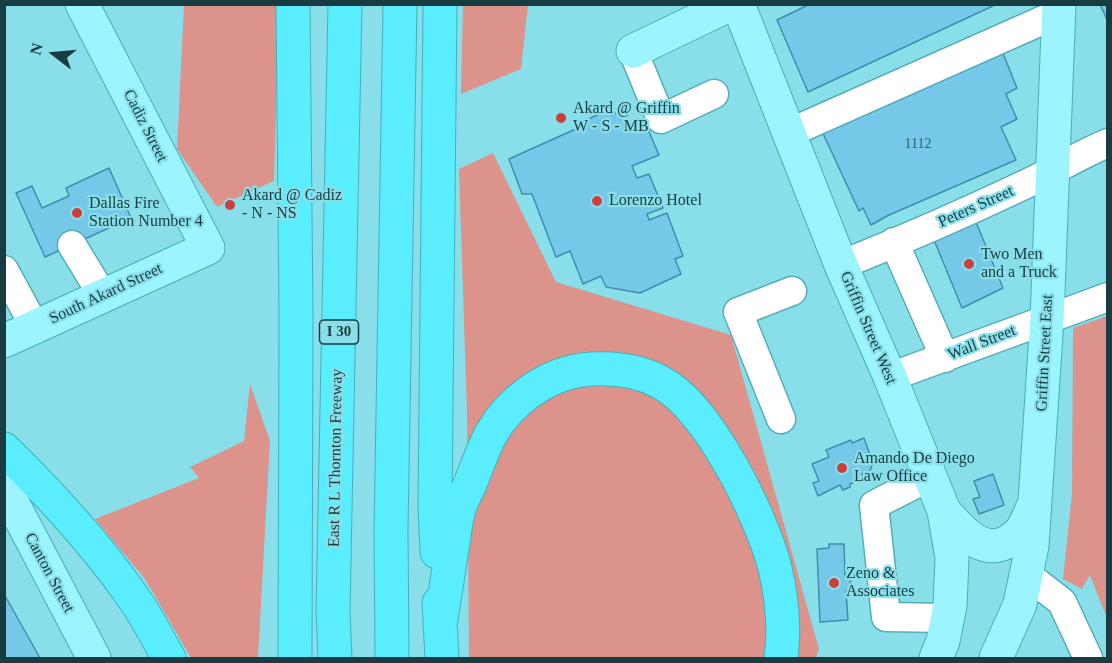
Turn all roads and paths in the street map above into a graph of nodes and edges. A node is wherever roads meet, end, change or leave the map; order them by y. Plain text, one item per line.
1 (82, 4) edge
2 (345, 4) edge
3 (400, 4) edge
4 (440, 4) edge
5 (731, 4) edge
6 (738, 4) edge
7 (293, 6) edge
8 (1059, 9) edge
9 (633, 51) joint
10 (714, 94) dead end
11 (789, 133) junction
12 (1107, 143) edge
13 (1054, 169) junction
14 (894, 242) junction
15 (72, 245) dead end
16 (208, 248) joint
17 (841, 265) junction
18 (4, 270) edge
19 (792, 291) dead end
20 (103, 296) junction
21 (1107, 297) edge
22 (1047, 319) junction
23 (35, 327) junction
24 (4, 340) edge
25 (945, 357) junction
26 (890, 377) junction
27 (781, 418) dead end
28 (4, 448) edge
29 (931, 476) junction
30 (4, 488) edge
31 (1035, 502) junction
32 (944, 511) junction
33 (1023, 589) junction
34 (949, 612) junction
35 (440, 626) junction
36 (94, 658) edge
37 (169, 658) edge
38 (295, 658) edge
39 (335, 658) edge
40 (392, 658) edge
41 (442, 658) edge
42 (781, 658) edge
43 (936, 658) edge
44 (996, 658) edge
45 (1088, 658) edge

1 - 16 main road, Cadiz Street
2 - 39 highway, East R L Thornton Freeway / I 30
3 - 40 highway
4 - 35 highway
5 - 9 main road
6 - 11 main road, Griffin Street West
7 - 38 highway
8 - 11 street
8 - 13 main road, Griffin Street East
9 - 10 street
11 - 17 main road, Griffin Street West
12 - 13 street, Peters Street
13 - 14 street, Peters Street
13 - 22 main road, Griffin Street East
14 - 17 street, Peters Street
14 - 25 street
15 - 20 street
16 - 20 main road, South Akard Street
17 - 26 main road, Griffin Street West
18 - 23 street
19 - 27 street
20 - 23 main road, South Akard Street
21 - 22 street, Wall Street
22 - 25 street, Wall Street
22 - 31 main road, Griffin Street East
23 - 24 main road, South Akard Street
25 - 26 street, Wall Street
26 - 29 main road, Griffin Street West
28 - 37 highway
29 - 32 main road, Griffin Street West
29 - 34 street
30 - 36 main road, Canton Street
31 - 32 main road
31 - 33 main road, Griffin Street East
32 - 34 main road, Griffin Street West
33 - 34 main road
33 - 44 main road, Griffin Street East
33 - 45 street
34 - 43 main road, Griffin Street West
35 - 41 highway
35 - 42 highway

